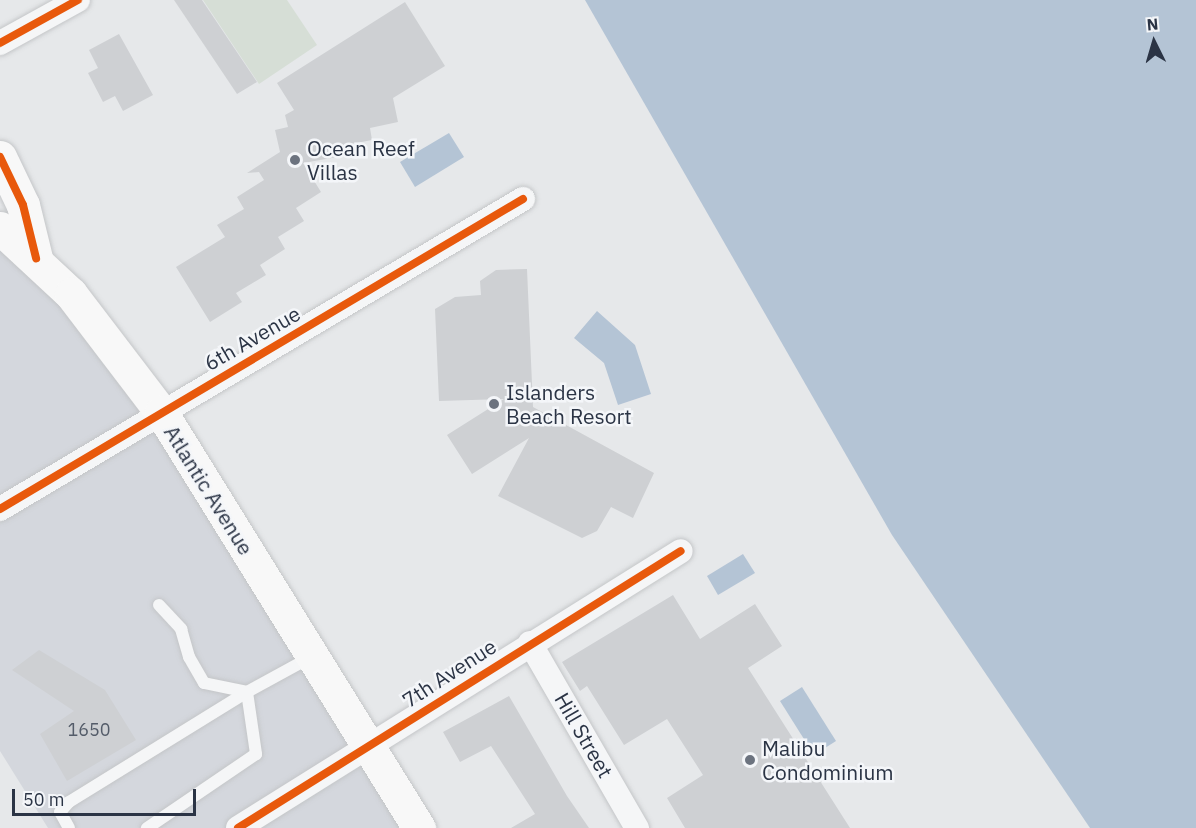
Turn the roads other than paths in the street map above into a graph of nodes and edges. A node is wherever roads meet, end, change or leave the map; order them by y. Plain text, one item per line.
1 (78, 0) edge
2 (0, 43) edge
3 (0, 157) edge
4 (523, 199) dead end
5 (0, 228) edge
6 (36, 258) junction
7 (161, 412) junction
8 (0, 509) edge
9 (681, 551) dead end
10 (159, 605) dead end
11 (531, 643) junction
12 (312, 656) junction
13 (248, 692) junction
14 (368, 747) junction
15 (69, 828) edge
16 (147, 828) edge
17 (238, 828) edge
18 (419, 828) edge
19 (637, 828) edge

1 - 2 street
3 - 6 main road, Atlantic Avenue
4 - 7 street, 6th Avenue
5 - 6 main road
6 - 7 main road, Atlantic Avenue
7 - 8 street, 6th Avenue
7 - 12 main road, Atlantic Avenue
9 - 11 street, 7th Avenue
10 - 13 lane
11 - 14 street, 7th Avenue
11 - 19 street, Hill Street
12 - 13 lane
12 - 14 main road, Atlantic Avenue
13 - 15 lane
13 - 16 lane
14 - 17 street, 7th Avenue
14 - 18 main road, Atlantic Avenue

